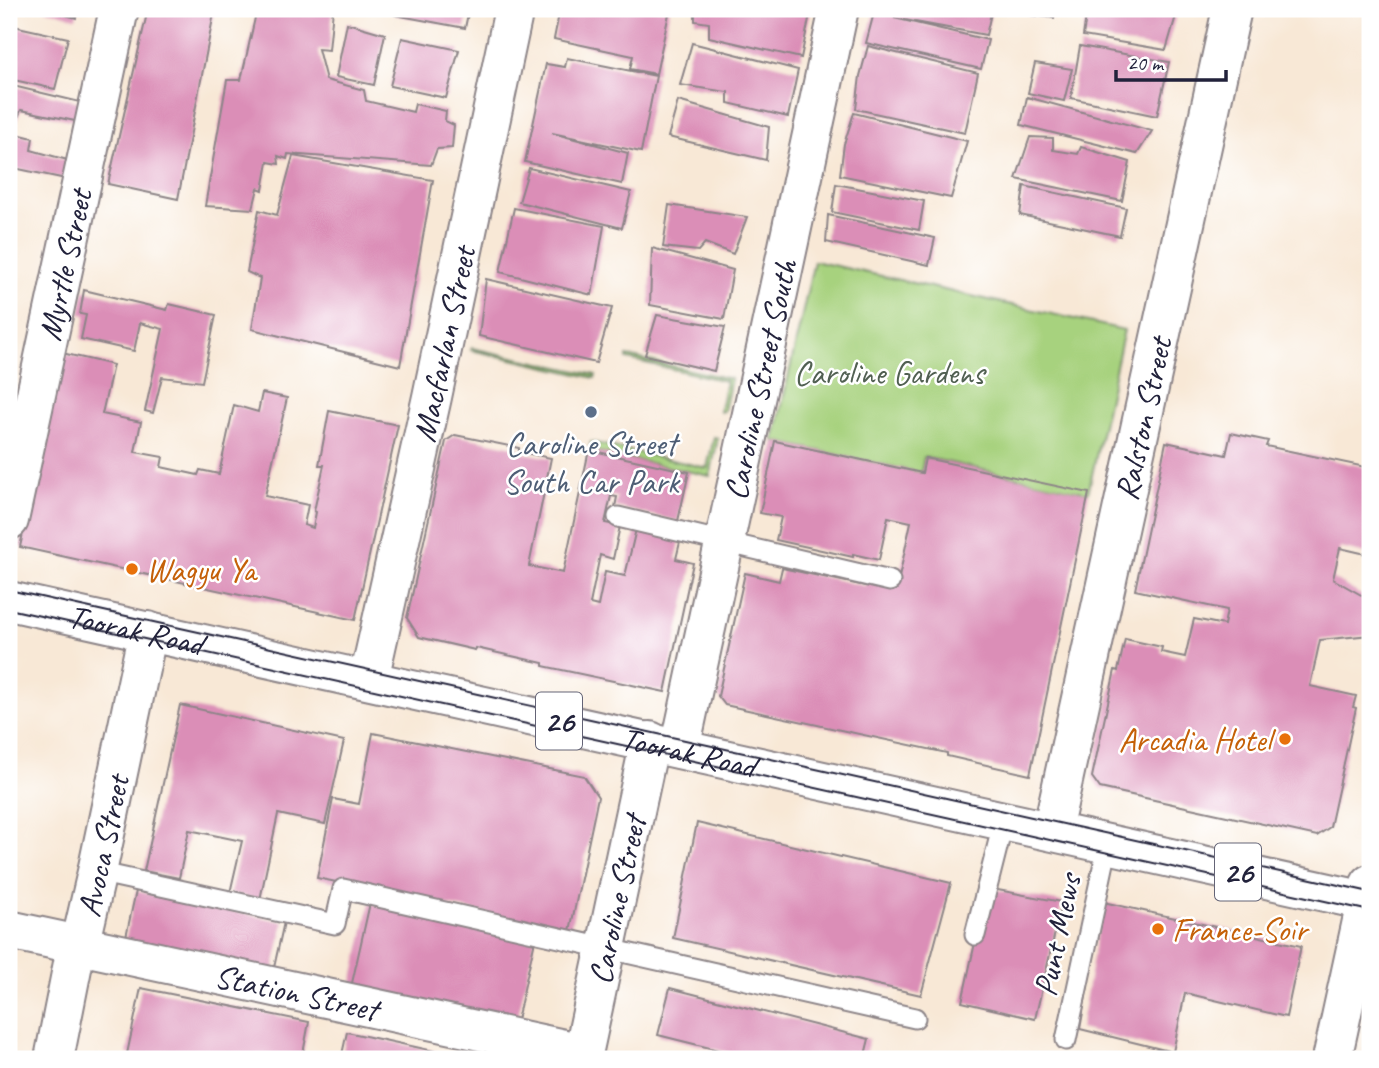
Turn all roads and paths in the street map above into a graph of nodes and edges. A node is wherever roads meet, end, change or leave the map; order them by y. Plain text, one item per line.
1 (119, 9) edge
2 (514, 9) edge
3 (839, 9) edge
4 (1231, 9) edge
5 (618, 517) dead end
6 (9, 520) edge
7 (723, 542) junction
8 (890, 581) dead end
9 (9, 601) edge
10 (148, 631) junction
11 (369, 679) junction
12 (665, 745) junction
13 (1004, 820) junction
14 (1052, 831) junction
15 (1108, 844) junction
16 (97, 872) junction
17 (1369, 896) edge
18 (9, 930) edge
19 (975, 935) dead end
20 (80, 946) junction
21 (606, 950) junction
22 (915, 1017) dead end
23 (1066, 1040) dead end
24 (582, 1056) edge
25 (54, 1059) edge
26 (1332, 1059) edge

1 - 6 main road, Myrtle Street
2 - 11 main road, Macfarlan Street
3 - 7 main road, Caroline Street South
4 - 14 main road, Ralston Street
5 - 7 lane
7 - 8 lane
7 - 12 main road, Caroline Street South
9 - 10 main road, Toorak Road / 26
10 - 11 main road, Toorak Road / 26
10 - 16 main road, Avoca Street
11 - 12 main road, Toorak Road / 26
12 - 13 main road, Toorak Road / 26
12 - 21 main road, Caroline Street
13 - 14 main road, Toorak Road / 26
13 - 19 lane
14 - 15 main road, Toorak Road / 26
15 - 17 main road, Toorak Road / 26
15 - 23 lane, Punt Mews
16 - 20 main road, Avoca Street
16 - 21 lane
17 - 26 main road
18 - 20 main road, Station Street
20 - 24 main road, Station Street
20 - 25 main road, Avoca Street
21 - 22 lane
21 - 24 main road, Caroline Street

